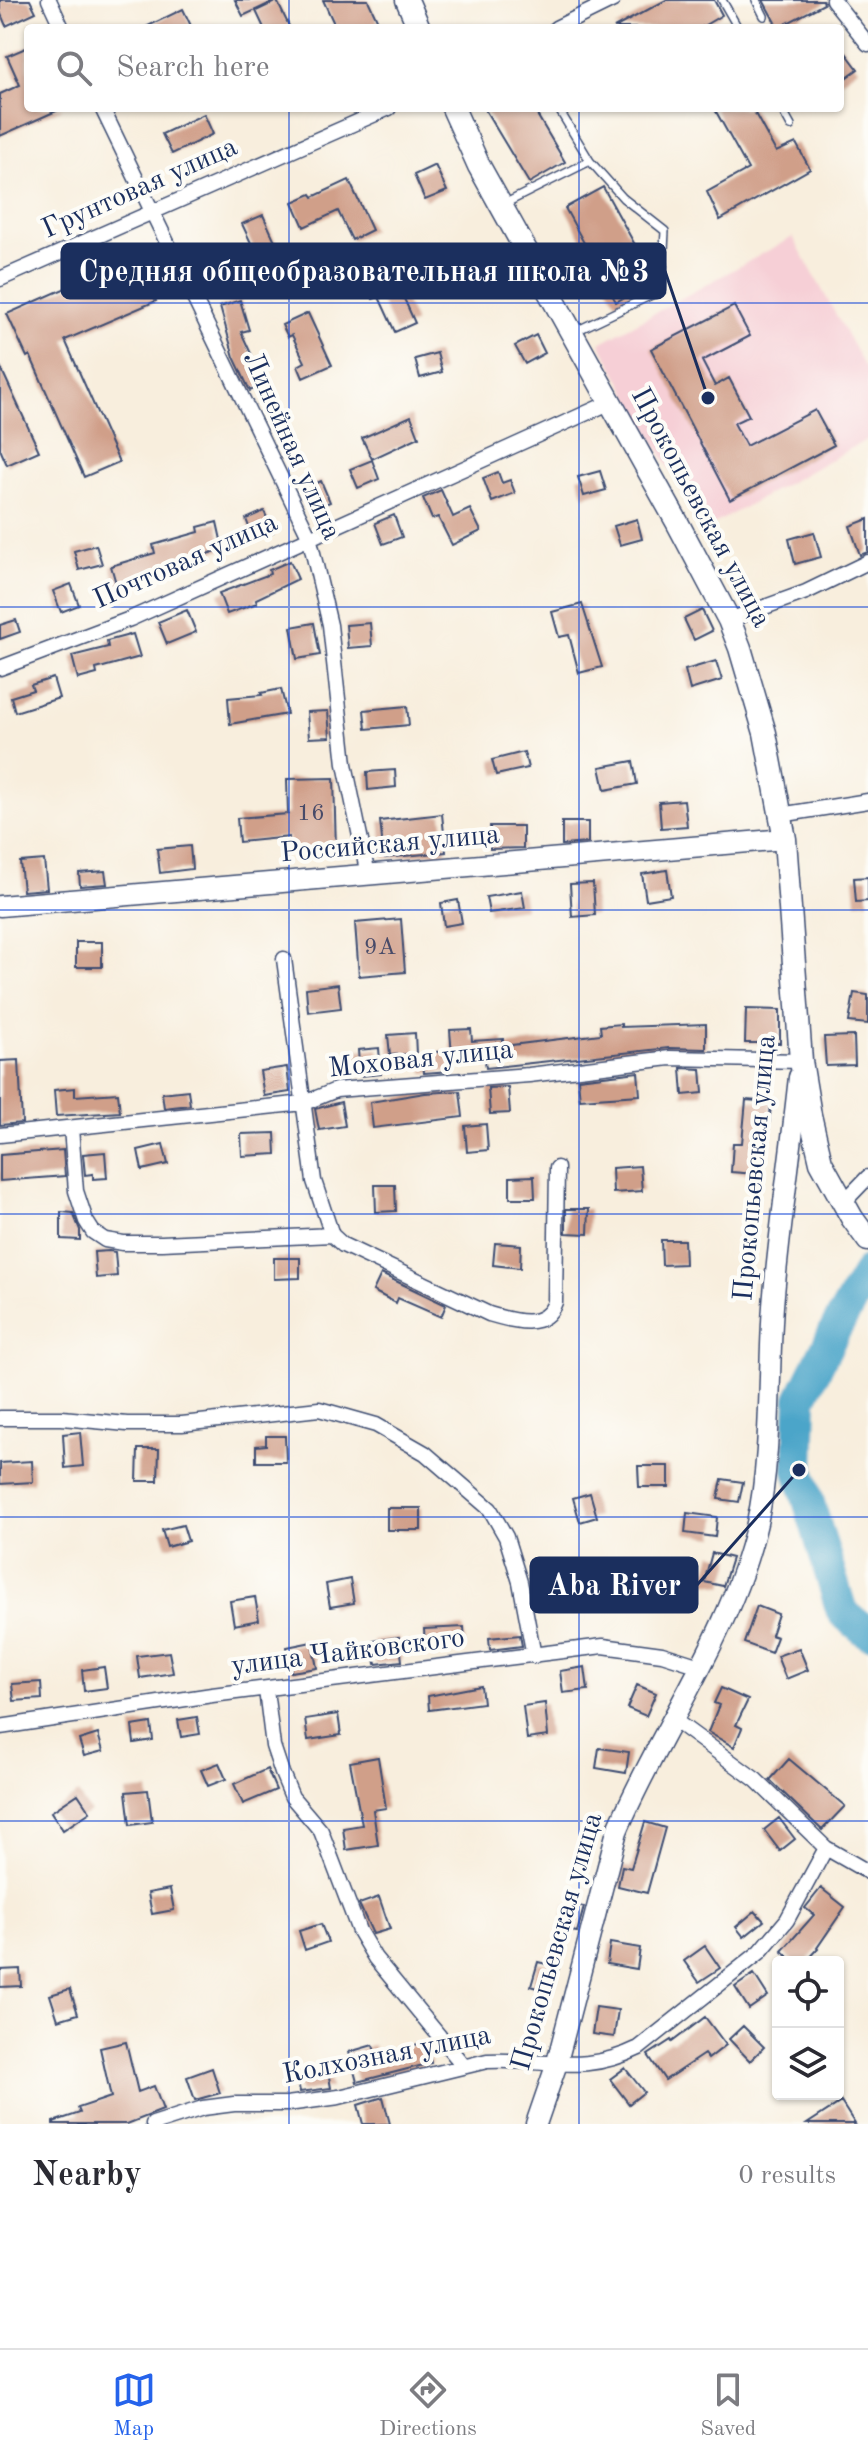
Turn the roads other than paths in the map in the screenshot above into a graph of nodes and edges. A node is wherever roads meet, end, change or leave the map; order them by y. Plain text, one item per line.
1 (49, 0) edge
2 (407, 0) edge
3 (613, 0) edge
4 (722, 0) edge
5 (756, 0) edge
6 (833, 0) edge
7 (764, 16) dead end
8 (60, 24) edge
9 (417, 24) edge
10 (564, 24) edge
11 (736, 24) edge
12 (868, 44) edge
13 (104, 112) edge
14 (380, 112) edge
15 (455, 112) edge
16 (560, 112) edge
17 (783, 112) edge
18 (791, 126) dead end
19 (590, 161) junction
20 (501, 206) junction
21 (154, 212) junction
22 (0, 279) edge
23 (572, 333) junction
24 (611, 402) junction
25 (309, 536) junction
26 (868, 562) edge
27 (729, 620) junction
28 (0, 668) edge
29 (868, 801) edge
30 (780, 815) junction
31 (785, 839) junction
32 (368, 875) junction
33 (0, 906) edge
34 (284, 959) dead end
35 (801, 1061) junction
36 (304, 1103) junction
37 (71, 1128) junction
38 (0, 1135) edge
39 (557, 1168) dead end
40 (868, 1177) edge
41 (848, 1211) junction
42 (332, 1235) junction
43 (868, 1240) edge
44 (0, 1418) edge
45 (534, 1656) junction
46 (700, 1666) junction
47 (266, 1690) junction
48 (674, 1720) junction
49 (0, 1727) edge
50 (826, 1848) junction
51 (868, 1872) edge
52 (463, 2065) junction
53 (556, 2066) junction
54 (153, 2124) edge
55 (536, 2124) edge

1 - 8 street
2 - 9 main road
3 - 10 street
4 - 11 lane
5 - 7 lane
6 - 12 street
13 - 21 street, Линейная улица
14 - 21 street, Грунтовая улица
15 - 20 main road, Прокопьевская улица
16 - 19 lane
17 - 18 lane
19 - 20 lane
19 - 23 lane
20 - 23 main road, Прокопьевская улица
21 - 22 street, Грунтовая улица
21 - 25 street, Линейная улица
23 - 24 main road, Прокопьевская улица
24 - 25 street, Почтовая улица
24 - 27 main road, Прокопьевская улица
25 - 28 street, Почтовая улица
25 - 32 street, Линейная улица
26 - 27 street
27 - 30 main road, Прокопьевская улица
29 - 30 street
30 - 31 main road, Прокопьевская улица
31 - 32 main road, Российская улица
31 - 35 main road, Прокопьевская улица
32 - 33 main road, Российская улица
34 - 36 street
35 - 36 street, Моховая улица
35 - 41 main road
35 - 46 main road, Прокопьевская улица
36 - 37 street, Моховая улица
36 - 42 street
37 - 38 street, Моховая улица
37 - 42 street
39 - 42 street
40 - 41 street
41 - 43 main road
44 - 45 street
45 - 46 street, улица Чайковского
45 - 47 street, улица Чайковского
46 - 48 main road, Прокопьевская улица
47 - 49 street, улица Чайковского
47 - 52 street
48 - 50 street
48 - 53 main road, Прокопьевская улица
50 - 51 street
50 - 53 street, Колхозная улица
52 - 53 street, Колхозная улица
52 - 54 street, Колхозная улица
53 - 55 main road, Прокопьевская улица

